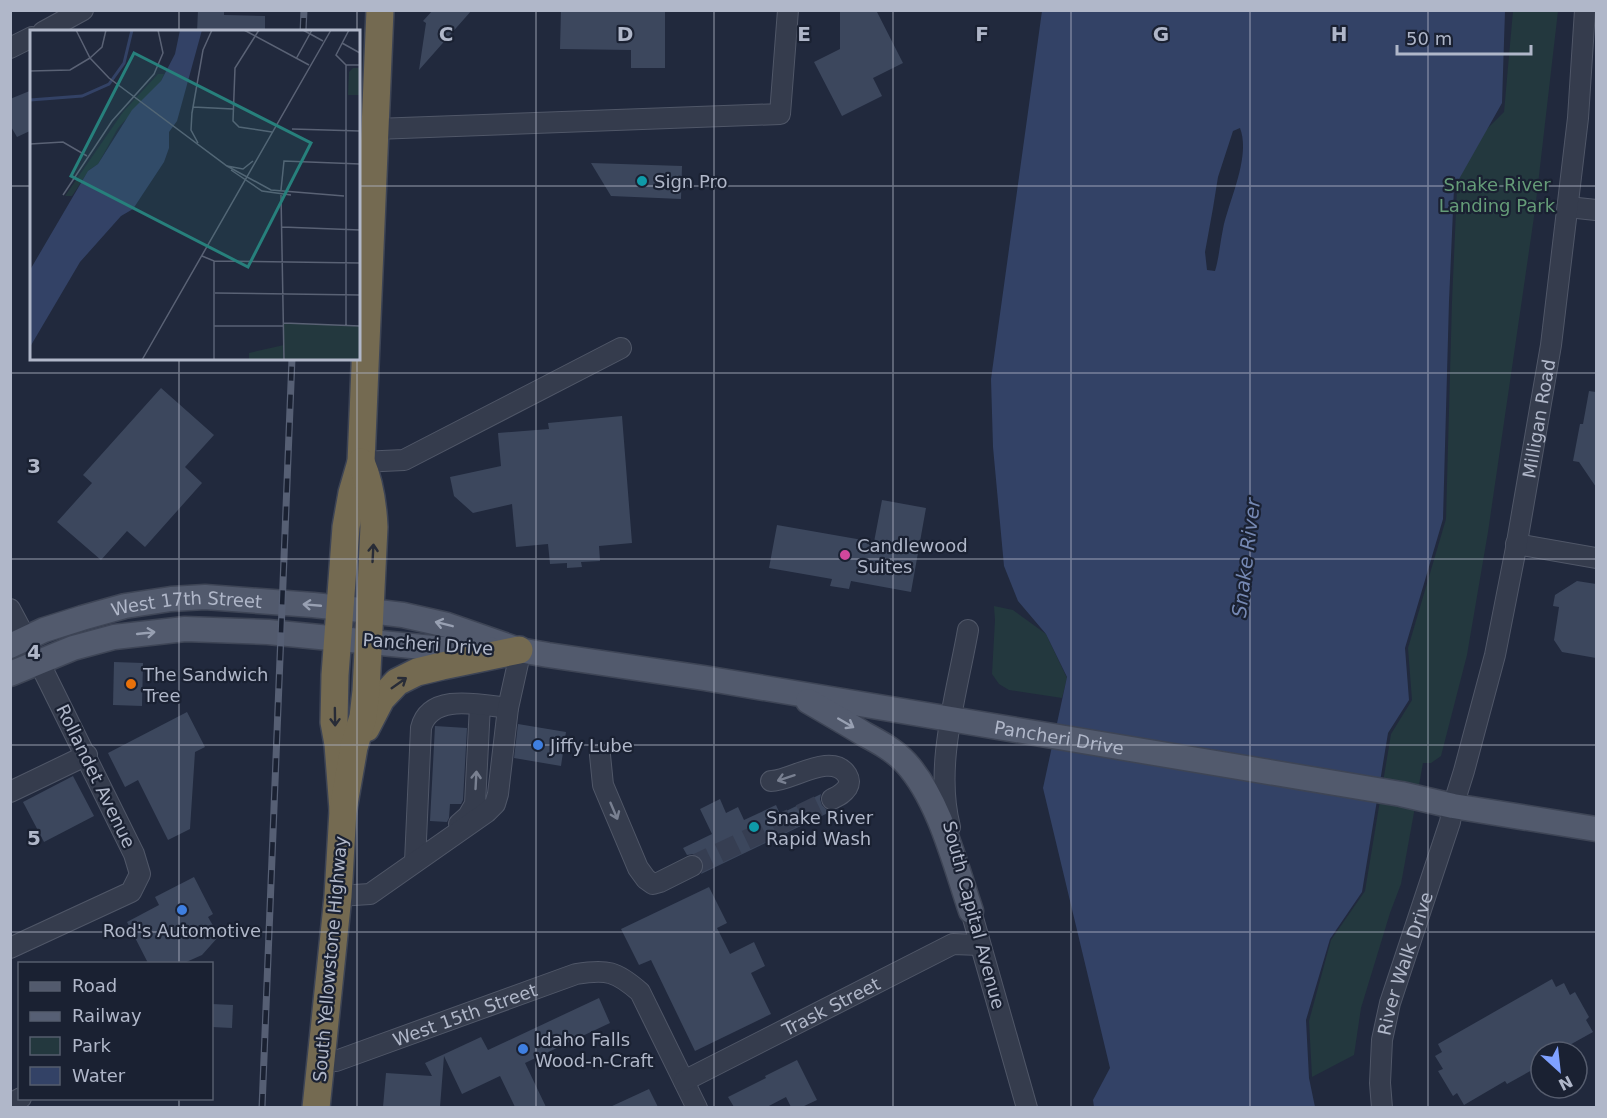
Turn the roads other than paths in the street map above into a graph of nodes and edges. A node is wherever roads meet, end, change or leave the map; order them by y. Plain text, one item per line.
1 (83, 10) edge
2 (380, 10) edge
3 (788, 10) edge
4 (1585, 10) edge
5 (47, 30) edge
6 (30, 38) edge
7 (10, 48) edge
8 (375, 129) junction
9 (1568, 207) junction
10 (1596, 210) edge
11 (621, 348) dead end
12 (361, 462) junction
13 (1516, 544) junction
14 (1596, 558) edge
15 (132, 605) junction
16 (340, 608) junction
17 (10, 609) edge
18 (370, 611) junction
19 (968, 630) dead end
20 (338, 638) junction
21 (368, 640) junction
22 (18, 642) edge
23 (519, 650) junction
24 (10, 660) edge
25 (39, 662) junction
26 (10, 674) edge
27 (796, 693) junction
28 (480, 705) junction
29 (508, 708) junction
30 (951, 720) junction
31 (87, 755) junction
32 (600, 755) dead end
33 (771, 781) dead end
34 (10, 792) edge
35 (832, 799) tunnel mouth
36 (343, 810) junction
37 (1452, 814) junction
38 (1596, 829) edge
39 (439, 846) junction
40 (415, 862) junction
41 (692, 866) tunnel mouth
42 (338, 896) junction
43 (971, 911) junction
44 (980, 945) junction
45 (10, 948) edge
46 (321, 1060) junction
47 (684, 1081) junction
48 (316, 1107) edge
49 (697, 1107) edge
50 (1027, 1107) edge
51 (1382, 1107) edge

1 - 5 street
2 - 8 highway, South Yellowstone Highway
3 - 8 street
4 - 9 street, Milligan Road
6 - 7 street
8 - 12 highway, South Yellowstone Highway
9 - 10 street
9 - 13 street, Milligan Road
11 - 12 street
12 - 16 highway, South Yellowstone Highway
18 -> 12 highway, South Yellowstone Highway
13 - 14 street
13 - 37 street, Milligan Road
16 -> 15 main road, West 17th Street
15 - 22 main road, West 17th Street
15 - 25 main road
16 - 18 main road, West 17th Street
16 - 20 highway, South Yellowstone Highway
17 - 22 street
18 - 21 highway, South Yellowstone Highway
23 -> 18 main road, Pancheri Drive
19 - 30 street, South Capital Avenue
20 - 21 main road, Pancheri Drive
25 -> 20 main road, West 17th Street
20 -> 36 highway, South Yellowstone Highway
21 - 23 main road, Pancheri Drive
21 - 36 highway, South Yellowstone Highway
22 - 24 main road
23 - 27 main road, Pancheri Drive
23 - 29 street
36 -> 23 highway
25 - 26 main road, West 17th Street
25 - 31 street, Rollandet Avenue
27 - 30 main road, Pancheri Drive
27 -> 43 main road
28 - 29 street
39 -> 28 street
28 - 40 street
29 - 39 street
30 - 37 main road, Pancheri Drive
30 - 43 street, South Capital Avenue
31 - 34 street
31 - 45 street, Rollandet Avenue
32 -> 41 street
35 -> 33 street
36 - 42 highway, South Yellowstone Highway
37 - 38 main road, Pancheri Drive
37 - 51 street, River Walk Drive
39 - 40 street
40 - 42 street
42 - 46 highway, South Yellowstone Highway
43 - 44 street, South Capital Avenue
44 - 47 street, Trask Street
44 - 50 street, South Capital Avenue
46 - 47 street, West 15th Street
46 - 48 highway, South Yellowstone Highway
47 - 49 street

